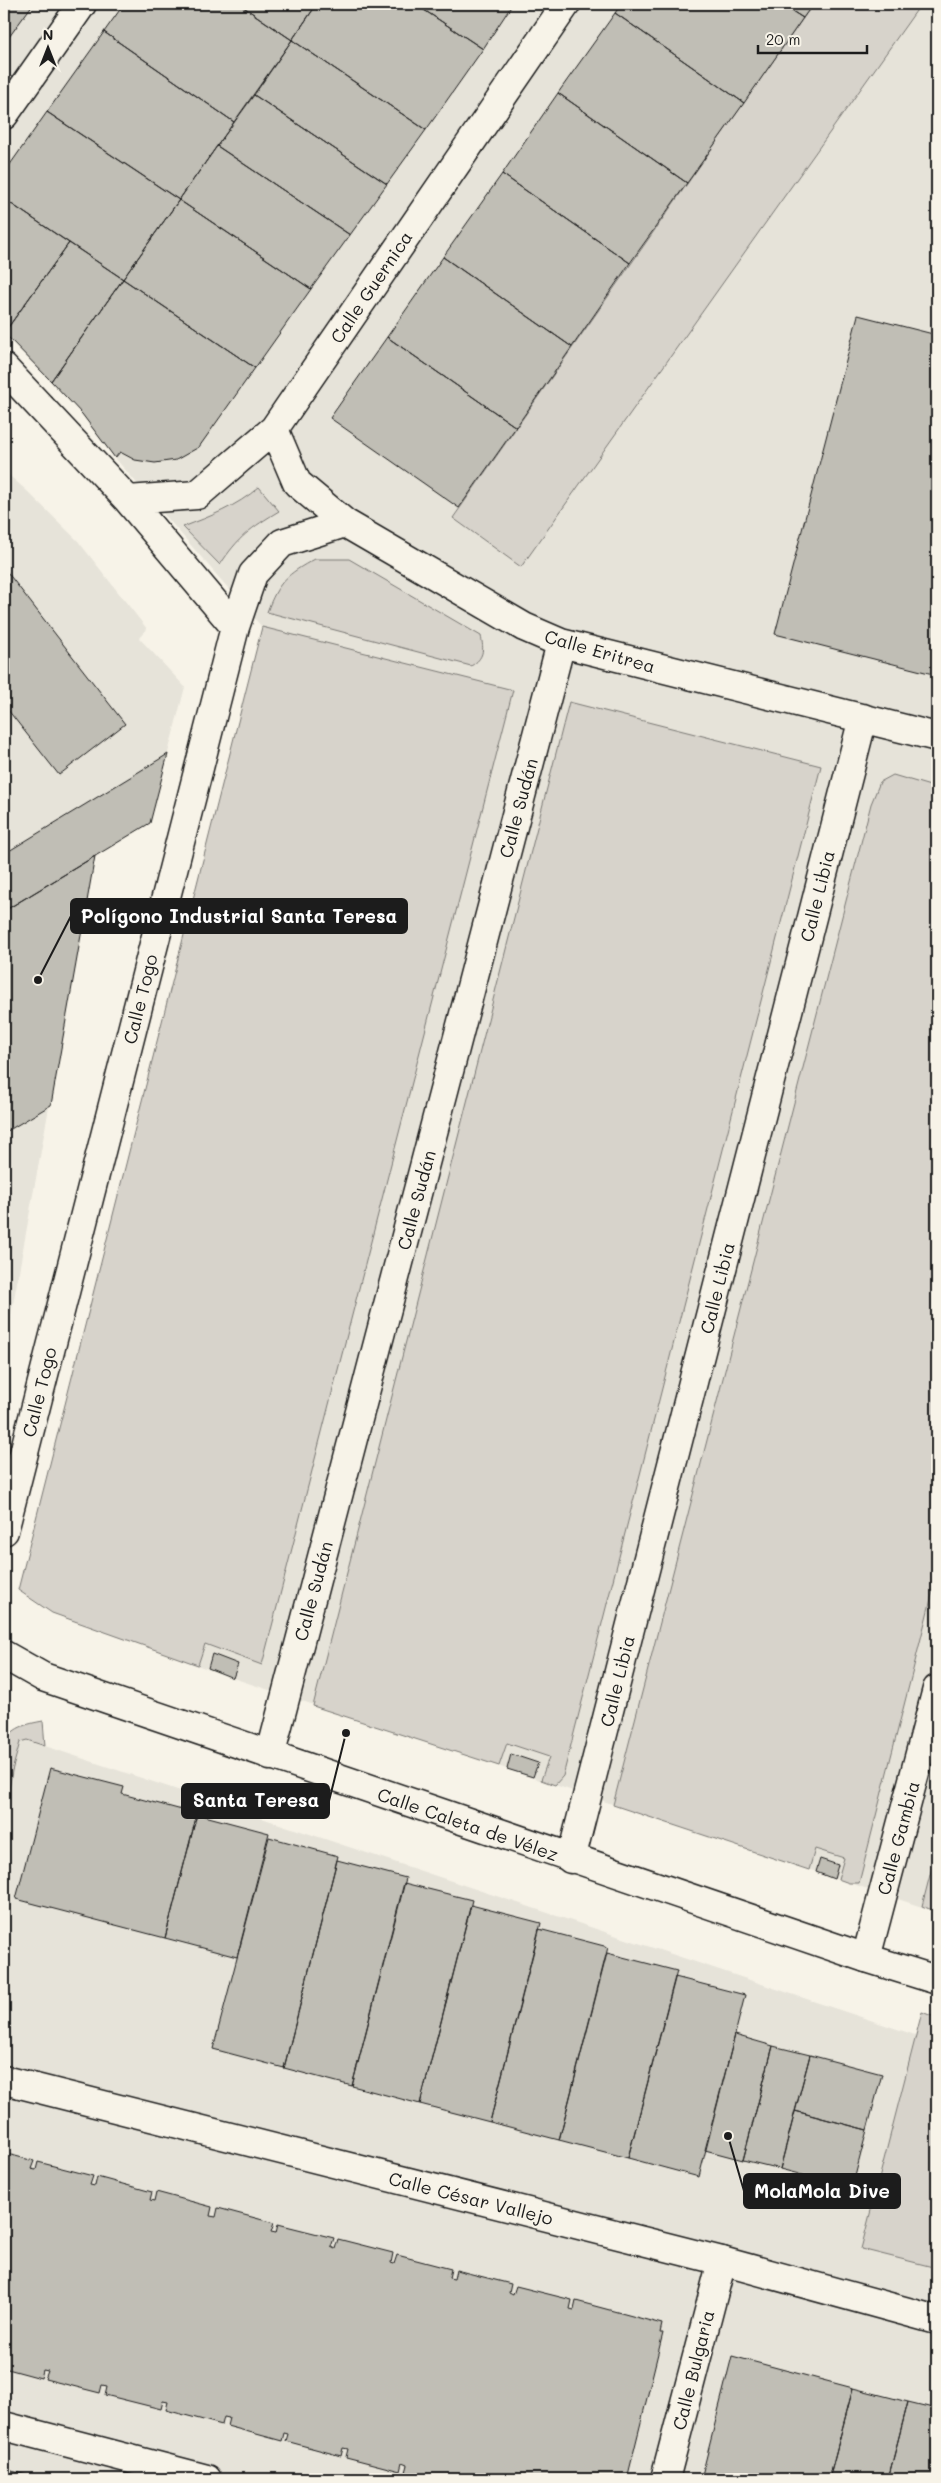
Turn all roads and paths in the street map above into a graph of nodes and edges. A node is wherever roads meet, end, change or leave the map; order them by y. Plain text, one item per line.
1 (82, 4) edge
2 (566, 4) edge
3 (4, 115) edge
4 (4, 368) edge
5 (274, 429) junction
6 (128, 500) junction
7 (345, 522) junction
8 (235, 627) junction
9 (561, 643) junction
10 (862, 718) junction
11 (937, 737) edge
12 (4, 1531) edge
13 (4, 1655) edge
14 (937, 1689) edge
15 (270, 1756) junction
16 (571, 1858) junction
17 (866, 1958) junction
18 (937, 1980) edge
19 (4, 2080) edge
20 (722, 2261) junction
21 (937, 2320) edge
22 (4, 2426) edge
23 (207, 2479) edge
24 (665, 2479) edge

1 - 3 street
2 - 5 street, Calle Guernica
4 - 6 street
5 - 6 street, Calle Guernica
5 - 7 street, Calle Eritrea
6 - 8 street
7 - 8 street, Calle Togo
7 - 9 street, Calle Eritrea
8 - 12 street, Calle Togo
9 - 10 street, Calle Eritrea
9 - 15 street, Calle Sudán
10 - 11 street, Calle Eritrea
10 - 16 street, Calle Libia
13 - 15 street, Calle Caleta de Vélez
14 - 17 street, Calle Gambia
15 - 16 street, Calle Caleta de Vélez
16 - 17 street, Calle Caleta de Vélez
17 - 18 street, Calle Caleta de Vélez
19 - 20 street, Calle César Vallejo
20 - 21 street, Calle César Vallejo
20 - 24 street, Calle Bulgaria
22 - 23 street

